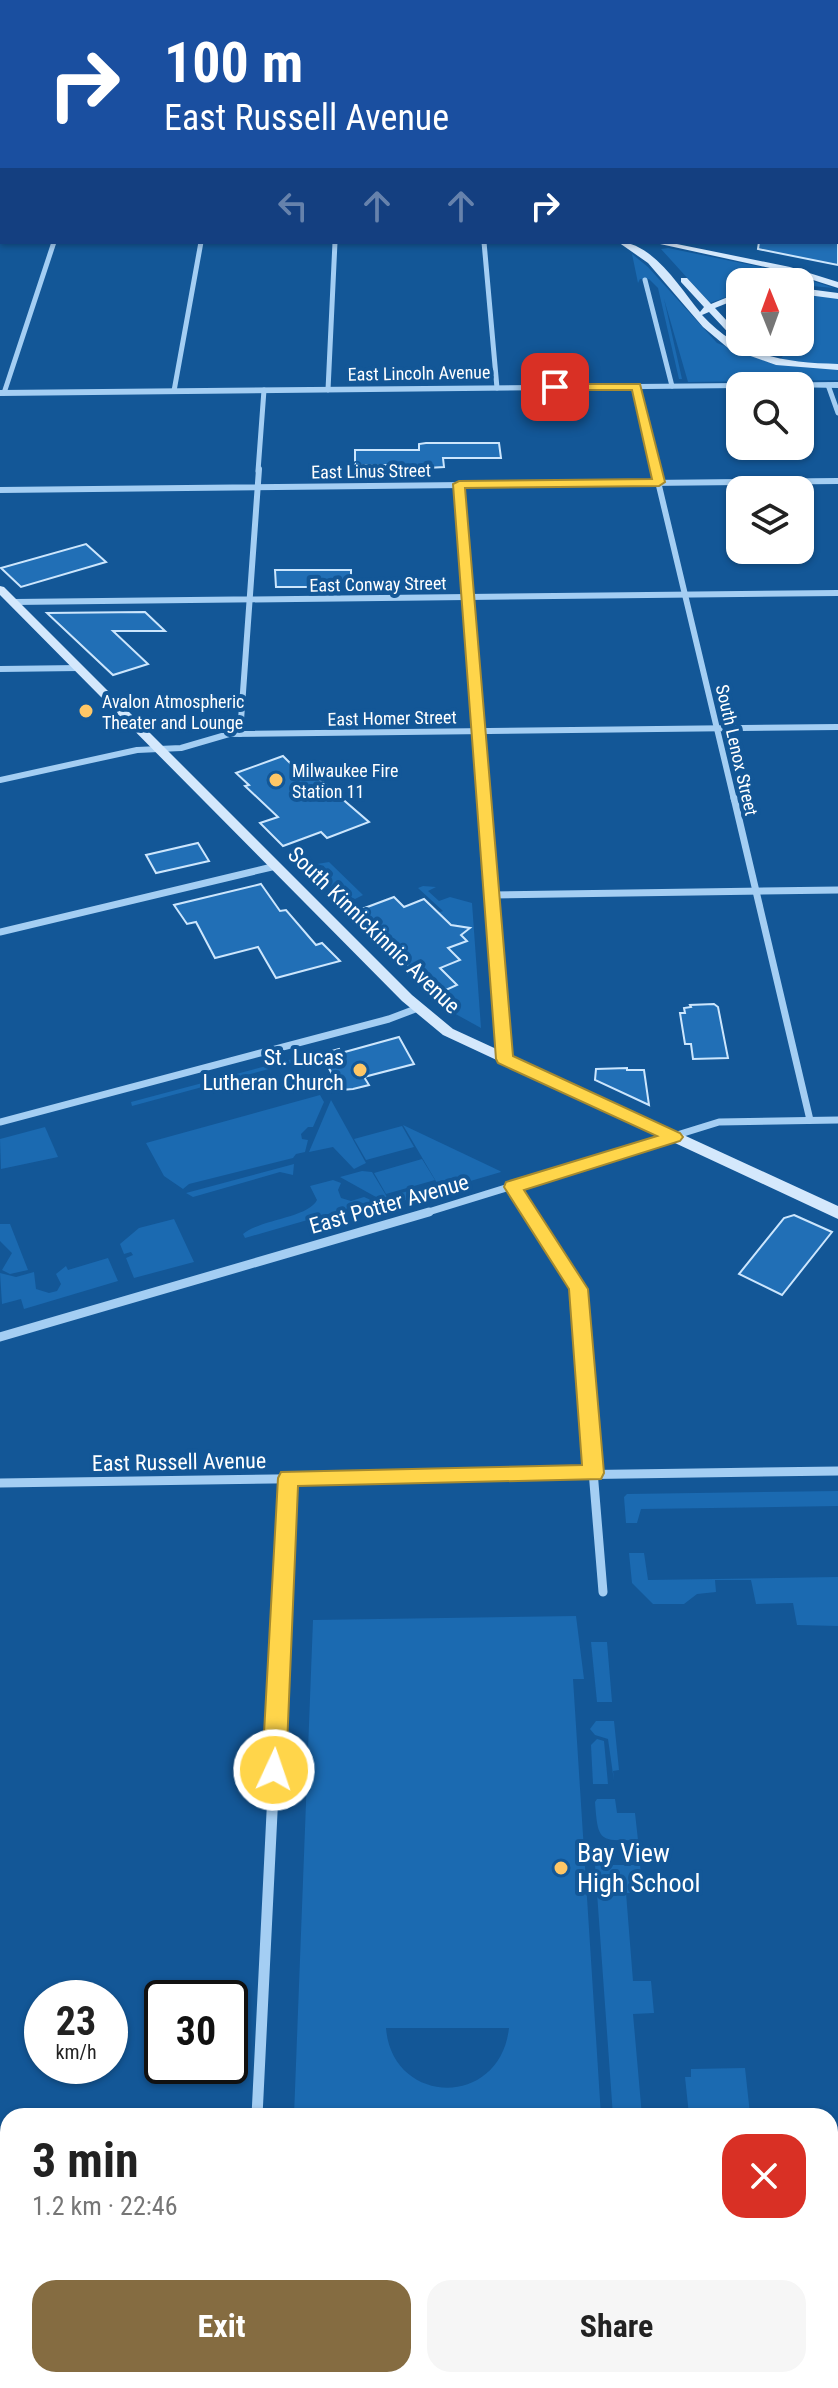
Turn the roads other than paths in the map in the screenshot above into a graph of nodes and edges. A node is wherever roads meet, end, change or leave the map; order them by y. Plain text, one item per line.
1 (53, 244) edge
2 (201, 244) edge
3 (335, 244) edge
4 (484, 244) edge
5 (625, 244) edge
6 (654, 244) edge
7 (662, 244) edge
8 (704, 244) edge
9 (838, 274) edge
10 (645, 280) dead end
11 (814, 290) edge
12 (838, 291) edge
13 (726, 301) edge
14 (708, 308) junction
15 (726, 313) edge
16 (701, 318) junction
17 (725, 326) joint
18 (726, 341) edge
19 (771, 356) edge
20 (783, 356) edge
21 (838, 360) edge
22 (838, 367) edge
23 (833, 385) edge
24 (672, 386) junction
25 (636, 387) junction
26 (497, 388) junction
27 (264, 390) junction
28 (328, 390) junction
29 (174, 391) junction
30 (2, 393) edge
31 (838, 413) edge
32 (838, 481) edge
33 (659, 482) junction
34 (459, 484) junction
35 (257, 487) junction
36 (0, 490) edge
37 (0, 589) edge
38 (838, 593) edge
39 (686, 594) junction
40 (468, 597) junction
41 (249, 599) junction
42 (14, 602) junction
43 (79, 668) junction
44 (0, 669) edge
45 (838, 727) edge
46 (718, 729) junction
47 (479, 732) junction
48 (240, 734) junction
49 (159, 749) junction
50 (0, 780) edge
51 (276, 866) junction
52 (838, 890) edge
53 (756, 891) junction
54 (492, 895) junction
55 (0, 932) edge
56 (418, 1008) junction
57 (504, 1059) junction
58 (810, 1120) junction
59 (838, 1120) edge
60 (0, 1122) edge
61 (674, 1137) junction
62 (513, 1187) junction
63 (838, 1213) edge
64 (0, 1337) edge
65 (838, 1471) edge
66 (593, 1473) junction
67 (288, 1478) junction
68 (0, 1483) edge
69 (603, 1592) dead end
70 (257, 2108) edge

1 - 30 street
2 - 29 street
3 - 28 street
4 - 26 street
5 - 16 main road
6 - 14 main road
7 - 12 main road
8 - 9 main road
10 - 24 street
11 - 12 main road
13 - 14 main road
14 - 16 main road
14 - 17 main road
15 - 17 main road
16 - 18 main road
19 - 22 main road
20 - 21 main road
23 - 24 street, East Lincoln Avenue
23 - 31 street
24 - 25 street, East Lincoln Avenue
25 - 26 street, East Lincoln Avenue
25 - 33 street, South Lenox Street
26 - 28 street, East Lincoln Avenue
27 - 28 street, East Lincoln Avenue
27 - 29 street, East Lincoln Avenue
27 - 35 street
29 - 30 street, East Lincoln Avenue
32 - 33 street, East Linus Street
33 - 34 street, East Linus Street
33 - 39 street, South Lenox Street
34 - 35 street, East Linus Street
34 - 40 street
35 - 36 street, East Linus Street
35 - 41 street
37 - 42 main road, South Kinnickinnic Avenue
38 - 39 street, East Conway Street
39 - 40 street, East Conway Street
39 - 46 street, South Lenox Street
40 - 41 street, East Conway Street
40 - 47 street
41 - 42 street, East Conway Street
41 - 48 street
42 - 43 main road, South Kinnickinnic Avenue
43 - 44 street
43 - 49 main road, South Kinnickinnic Avenue
45 - 46 street, East Homer Street
46 - 47 street, East Homer Street
46 - 53 street, South Lenox Street
47 - 48 street, East Homer Street
47 - 54 street
48 - 49 street, East Homer Street
49 - 50 street, East Homer Street
49 - 51 main road, South Kinnickinnic Avenue
51 - 55 street
51 - 56 main road, South Kinnickinnic Avenue
52 - 53 street
53 - 54 street
53 - 58 street, South Lenox Street
54 - 57 street
56 - 57 main road, South Kinnickinnic Avenue
56 - 60 street
57 - 61 main road, South Kinnickinnic Avenue
58 - 59 street, East Potter Avenue
58 - 61 street, East Potter Avenue
61 - 62 street, East Potter Avenue
61 - 63 main road, South Kinnickinnic Avenue
62 - 64 street, East Potter Avenue
62 - 66 street
65 - 66 street, East Russell Avenue
66 - 67 street, East Russell Avenue
66 - 69 street
67 - 68 street, East Russell Avenue
67 - 70 street

